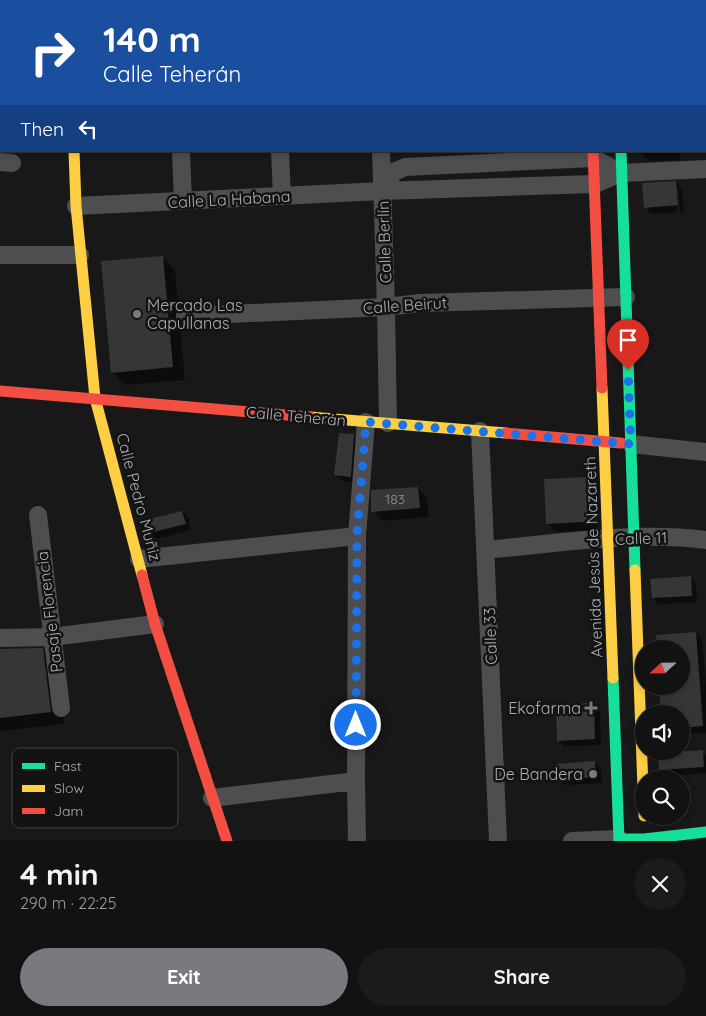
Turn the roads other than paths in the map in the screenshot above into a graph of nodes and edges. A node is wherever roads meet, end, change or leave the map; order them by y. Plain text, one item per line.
1 (74, 152) edge
2 (181, 152) edge
3 (280, 152) edge
4 (380, 152) edge
5 (621, 152) edge
6 (593, 155) edge
7 (490, 157) edge
8 (706, 169) edge
9 (621, 173) junction
10 (594, 184) junction
11 (491, 187) junction
12 (382, 191) junction
13 (282, 196) junction
14 (182, 201) junction
15 (76, 206) junction
16 (0, 255) edge
17 (80, 255) junction
18 (626, 297) junction
19 (599, 298) junction
20 (386, 307) junction
21 (185, 316) dead end
22 (0, 391) edge
23 (95, 398) junction
24 (366, 422) junction
25 (388, 423) junction
26 (480, 431) junction
27 (605, 442) junction
28 (631, 444) junction
29 (706, 452) edge
30 (38, 515) dead end
31 (357, 536) junction
32 (634, 538) junction
33 (609, 539) junction
34 (706, 540) edge
35 (486, 550) junction
36 (139, 559) junction
37 (155, 624) junction
38 (52, 637) junction
39 (0, 638) edge
40 (61, 708) dead end
41 (642, 770) edge
42 (356, 781) junction
43 (212, 798) junction
44 (644, 825) edge
45 (706, 832) edge
46 (619, 840) edge
47 (645, 840) edge
48 (227, 841) edge
49 (357, 841) edge
50 (498, 841) edge
51 (572, 841) edge

1 - 15 street, Calle Pedro Muñiz
2 - 14 street
3 - 13 street
4 - 12 street, Calle Berlín
5 - 9 street
6 - 7 street
6 - 9 street
6 - 10 street, Avenida Jesús de Nazareth
7 - 11 street
7 - 12 street
8 - 9 street, Calle La Habana
9 - 10 street, Calle La Habana
9 - 18 street
10 - 11 street, Calle La Habana
10 - 19 street, Avenida Jesús de Nazareth
11 - 12 street, Calle La Habana
12 - 13 street, Calle La Habana
12 - 20 street, Calle Berlín
13 - 14 street, Calle La Habana
14 - 15 street, Calle La Habana
15 - 17 street, Calle Pedro Muñiz
16 - 17 street
17 - 23 street, Calle Pedro Muñiz
18 - 19 street, Calle Beirut
18 - 28 street
19 - 20 street, Calle Beirut
19 - 27 street, Avenida Jesús de Nazareth
20 - 21 street, Calle Beirut
20 - 25 street, Calle Berlín
22 - 23 street, Calle Teherán
23 - 24 street, Calle Teherán
23 - 36 street, Calle Pedro Muñiz
24 - 25 street, Calle Teherán
24 - 31 street
25 - 26 street, Calle Teherán
26 - 27 street, Calle Teherán
26 - 35 street, Calle 33
27 - 28 street, Calle Teherán
27 - 33 street, Avenida Jesús de Nazareth
28 - 29 street, Calle Teherán
28 - 32 street
30 - 38 street, Pasaje Florencia
31 - 36 street
31 - 42 street
32 - 33 street, Calle 11
32 - 34 street, Calle 11
32 - 41 street
33 - 35 street, Calle 11
33 - 46 street, Avenida Jesús de Nazareth
35 - 50 street, Calle 33
36 - 37 street, Calle Pedro Muñiz
37 - 38 street
37 - 43 street, Calle Pedro Muñiz
38 - 39 street
38 - 40 street, Pasaje Florencia
42 - 43 street
42 - 49 street
43 - 48 street, Calle Pedro Muñiz
44 - 47 street
45 - 47 street
46 - 47 street
46 - 51 street

